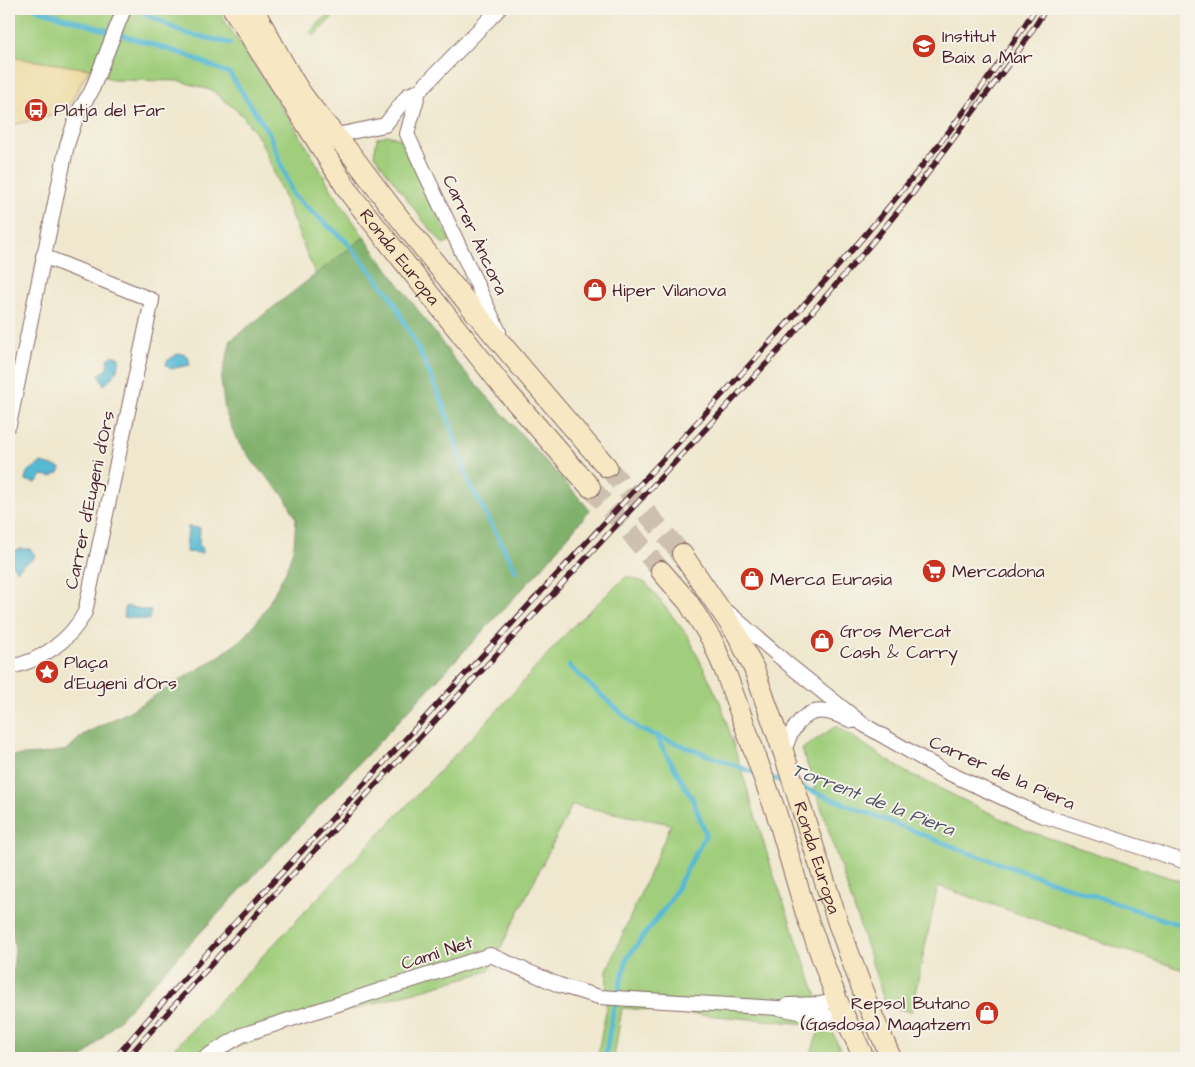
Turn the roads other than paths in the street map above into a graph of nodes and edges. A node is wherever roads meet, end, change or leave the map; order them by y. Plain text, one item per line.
1 (124, 9) edge
2 (233, 9) edge
3 (253, 9) edge
4 (499, 9) edge
5 (419, 91) junction
6 (385, 125) junction
7 (407, 134) junction
8 (336, 135) junction
9 (43, 256) junction
10 (508, 353) junction
11 (9, 425) edge
12 (607, 467) tunnel mouth
13 (590, 487) tunnel mouth
14 (682, 554) tunnel mouth
15 (661, 571) tunnel mouth
16 (717, 603) junction
17 (9, 667) edge
18 (864, 725) junction
19 (784, 757) junction
20 (1186, 862) edge
21 (837, 1000) junction
22 (778, 1008) junction
23 (845, 1018) junction
24 (204, 1058) edge
25 (864, 1058) edge
26 (891, 1058) edge

1 - 9 street
2 - 13 street, Ronda Europa
3 - 8 street, Ronda Europa
4 - 5 street
5 - 6 street
5 - 7 street
6 - 7 street
6 - 8 street
7 - 10 street, Carrer Àncora
8 - 10 street, Ronda Europa
9 - 11 street
9 - 17 street, Carrer d'Eugeni d'Ors
10 - 12 street, Ronda Europa
14 - 16 street, Ronda Europa
15 - 21 street, Ronda Europa
16 - 18 street, Carrer de la Piera
16 - 19 street, Ronda Europa
18 - 19 street, Carrer de la Piera
18 - 20 street, Carrer de la Piera
19 - 26 street, Ronda Europa
21 - 22 street, Camí Net
21 - 23 street, Ronda Europa
22 - 23 street, Camí Net
22 - 24 street, Camí Net
23 - 25 street, Ronda Europa

